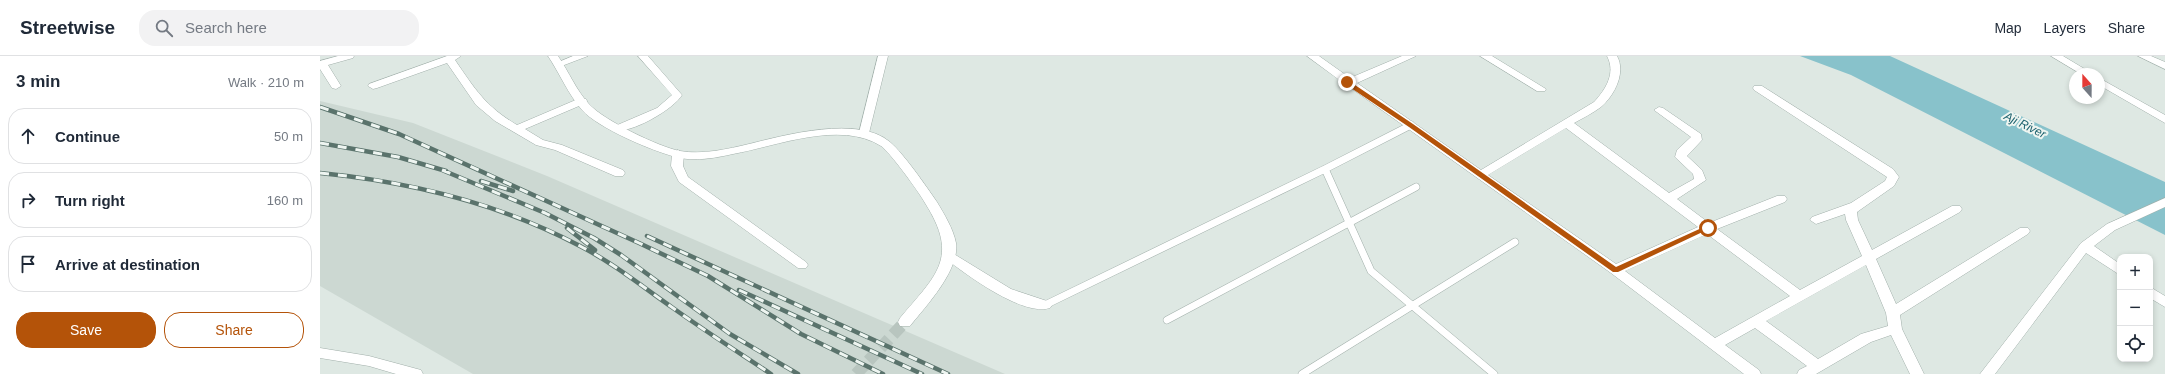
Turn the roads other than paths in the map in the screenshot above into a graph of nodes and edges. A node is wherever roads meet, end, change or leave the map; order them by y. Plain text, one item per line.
1 (349, 56) edge
2 (583, 56) edge
3 (643, 56) edge
4 (883, 56) edge
5 (1312, 56) edge
6 (1411, 56) edge
7 (1484, 56) edge
8 (1612, 56) edge
9 (2056, 56) edge
10 (2143, 56) edge
11 (453, 57) edge
12 (556, 60) edge
13 (321, 64) edge
14 (2165, 66) edge
15 (2077, 68) edge
16 (1347, 82) junction
17 (2105, 85) edge
18 (336, 86) dead end
19 (373, 86) dead end
20 (1758, 88) dead end
21 (1541, 89) dead end
22 (582, 101) junction
23 (1659, 110) dead end
24 (2165, 120) edge
25 (1567, 123) junction
26 (1411, 125) junction
27 (516, 128) junction
28 (619, 128) junction
29 (864, 133) junction
30 (678, 154) junction
31 (1326, 169) junction
32 (619, 173) dead end
33 (1480, 175) junction
34 (1416, 187) dead end
35 (1669, 199) junction
36 (1781, 199) dead end
37 (2165, 202) edge
38 (1855, 206) junction
39 (1956, 209) dead end
40 (1816, 220) dead end
41 (1350, 223) junction
42 (1708, 228) junction
43 (2024, 231) dead end
44 (1515, 242) dead end
45 (2085, 246) junction
46 (949, 255) junction
47 (1870, 259) junction
48 (802, 265) dead end
49 (2117, 268) edge
50 (1615, 270) junction
51 (2153, 294) edge
52 (1800, 297) junction
53 (2165, 302) edge
54 (1045, 305) joint
55 (1413, 306) junction
56 (1893, 314) junction
57 (1167, 320) dead end
58 (1756, 321) junction
59 (905, 322) tunnel mouth
60 (1895, 329) junction
61 (1713, 345) junction
62 (320, 353) edge
63 (1817, 366) junction
64 (416, 374) edge
65 (1302, 374) edge
66 (1494, 374) edge
67 (1754, 374) edge
68 (1804, 374) edge
69 (1917, 374) edge
70 (1987, 374) edge

1 - 13 street
2 - 12 street
3 - 28 street
4 - 29 street
5 - 16 street
6 - 16 street
7 - 21 street
8 - 25 street
9 - 15 street
10 - 14 street
11 - 19 street
11 - 27 street
12 - 22 street
13 - 18 street
16 - 26 street
17 - 24 street
20 - 38 street
22 - 27 street
22 - 28 street
23 - 35 street
25 - 33 street
25 - 35 street
26 - 31 lane
26 - 33 street
27 - 32 street
28 - 30 street
29 - 30 street
29 - 46 street
30 - 48 street
31 - 41 lane
31 - 54 lane
33 - 50 street
34 - 41 lane
35 - 42 street
36 - 42 street
37 - 45 street
38 - 40 street
38 - 47 street
39 - 47 street
41 - 55 lane
41 - 57 lane
42 - 50 street
42 - 52 street
43 - 56 street
44 - 55 lane
45 - 49 street
45 - 70 street
46 - 54 street
46 - 59 street
47 - 52 street
47 - 56 street
50 - 61 street
51 - 53 street
52 - 58 street
55 - 65 lane
55 - 66 lane
56 - 60 street
58 - 61 street
58 - 63 street
60 - 63 street
60 - 69 street
61 - 67 street
62 - 64 street
63 - 68 street

